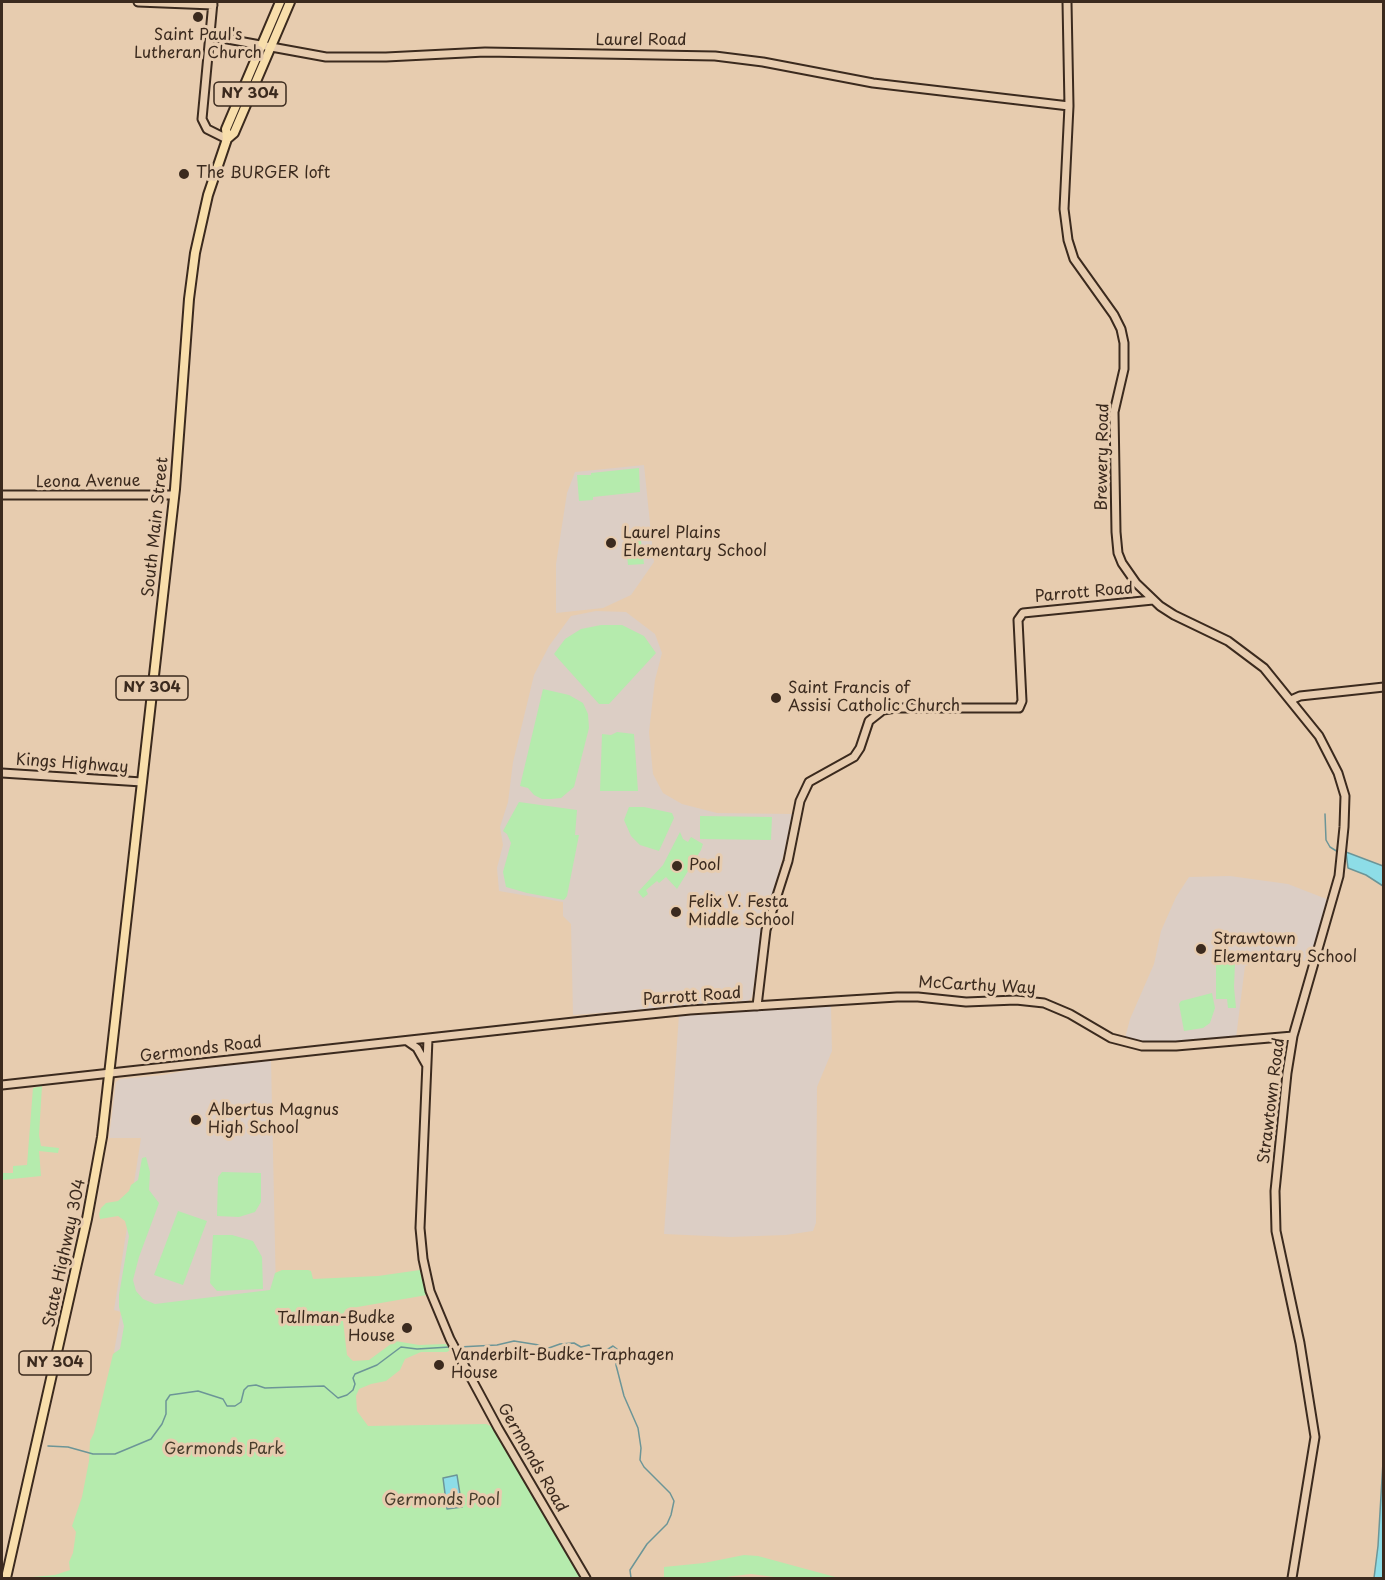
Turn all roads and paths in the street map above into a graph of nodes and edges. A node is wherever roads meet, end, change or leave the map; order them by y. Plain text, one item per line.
1 (138, 2) edge
2 (280, 2) edge
3 (290, 2) edge
4 (1067, 2) edge
5 (213, 3) edge
6 (211, 36) junction
7 (261, 45) junction
8 (270, 47) junction
9 (1069, 106) junction
10 (227, 139) junction
11 (2, 495) edge
12 (174, 495) junction
13 (1153, 600) junction
14 (1383, 687) edge
15 (1291, 700) junction
16 (2, 773) edge
17 (141, 782) junction
18 (757, 1006) junction
19 (1293, 1036) junction
20 (428, 1039) junction
21 (404, 1041) junction
22 (427, 1069) junction
23 (110, 1073) junction
24 (2, 1085) edge
25 (6, 1578) edge
26 (586, 1578) edge
27 (1292, 1578) edge

1 - 5 street
2 - 7 main road, NY 304
3 - 8 main road, NY 304
4 - 9 street, Brewery Road
5 - 6 street
6 - 7 street, Laurel Road
6 - 10 street
7 - 8 street, Laurel Road
7 - 10 main road, NY 304
8 - 9 street, Laurel Road
8 - 10 main road, NY 304
9 - 13 street, Brewery Road
10 - 12 main road, South Main Street / NY 304
11 - 12 street, Leona Avenue
12 - 17 main road, South Main Street / NY 304
13 - 15 street, Brewery Road
13 - 18 street, Parrott Road
14 - 15 street
15 - 19 street, Strawtown Road
16 - 17 street, Kings Highway
17 - 23 main road, South Main Street / NY 304
18 - 19 street, McCarthy Way
18 - 20 street, Parrott Road
19 - 27 street, Strawtown Road
20 - 21 street, Germonds Road
20 - 22 street, Germonds Road
21 - 22 street
21 - 23 street, Germonds Road
22 - 26 street, Germonds Road
23 - 24 street, Germonds Road
23 - 25 main road, State Highway 304 / NY 304

